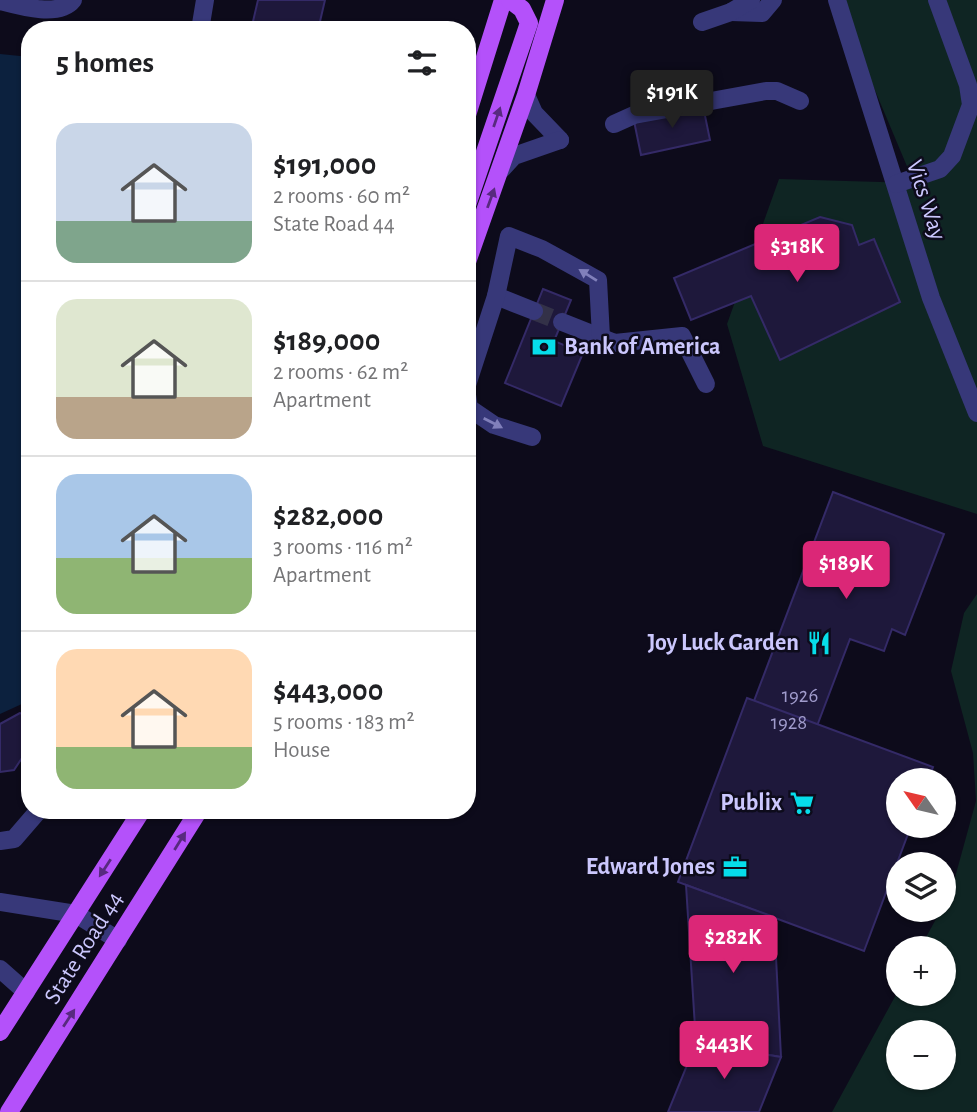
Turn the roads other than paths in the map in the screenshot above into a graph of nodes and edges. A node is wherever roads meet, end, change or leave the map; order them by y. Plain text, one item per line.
1 (73, 0) edge
2 (205, 0) edge
3 (503, 0) edge
4 (510, 0) edge
5 (555, 0) edge
6 (751, 0) edge
7 (773, 0) edge
8 (837, 0) edge
9 (937, 0) edge
10 (0, 1) edge
11 (731, 12) junction
12 (202, 21) edge
13 (702, 22) dead end
14 (476, 85) edge
15 (526, 95) junction
16 (800, 101) dead end
17 (614, 124) dead end
18 (501, 170) junction
19 (476, 179) edge
20 (896, 184) junction
21 (476, 238) edge
22 (496, 296) junction
23 (534, 311) tunnel mouth
24 (562, 322) tunnel mouth
25 (601, 337) junction
26 (476, 357) edge
27 (706, 384) dead end
28 (476, 413) edge
29 (977, 413) edge
30 (532, 437) dead end
31 (31, 819) edge
32 (136, 819) edge
33 (193, 819) edge
34 (0, 841) edge
35 (0, 902) edge
36 (76, 914) junction
37 (118, 940) junction
38 (0, 969) edge
39 (26, 992) junction
40 (0, 1032) edge
41 (9, 1112) edge

1 - 10 street
2 - 12 street
3 - 14 main road
19 -> 4 main road
5 - 15 main road
6 - 11 street
7 - 11 street
8 - 20 street, Vics Way
9 - 20 street
11 - 13 street
15 - 18 main road
15 - 18 street
16 - 17 street
21 -> 18 main road
20 - 29 street, Vics Way
22 - 23 street
25 -> 22 street
22 - 26 street
24 - 25 street
25 - 27 street
28 -> 30 street
31 - 34 street
32 -> 36 main road, State Road 44
37 -> 33 main road, State Road 44
35 - 36 street
36 - 37 street
36 - 39 main road, State Road 44
41 -> 37 main road, State Road 44
38 - 39 street
39 - 40 main road, State Road 44

